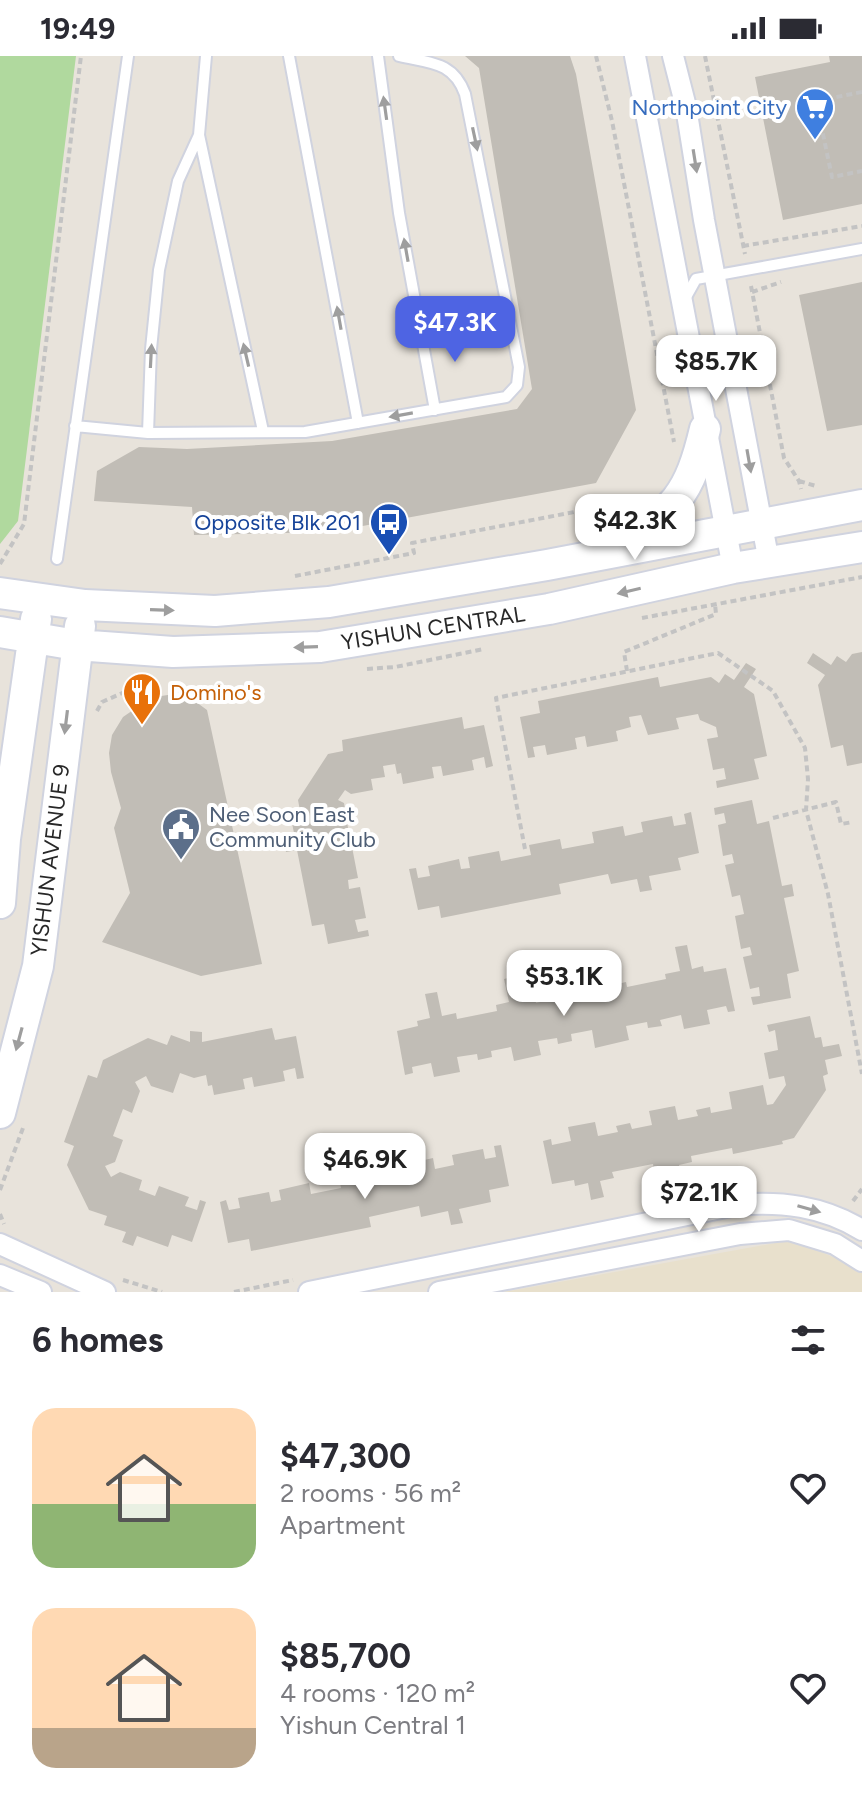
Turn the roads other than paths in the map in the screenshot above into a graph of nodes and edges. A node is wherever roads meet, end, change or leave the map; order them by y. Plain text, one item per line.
1 (128, 56) edge
2 (206, 56) edge
3 (289, 56) edge
4 (378, 56) edge
5 (399, 56) edge
6 (635, 56) edge
7 (673, 56) edge
8 (199, 135) junction
9 (862, 249) edge
10 (715, 274) junction
11 (682, 313) junction
12 (435, 410) junction
13 (358, 423) junction
14 (75, 426) junction
15 (705, 429) junction
16 (263, 431) junction
17 (148, 433) junction
18 (862, 505) edge
19 (761, 523) junction
20 (725, 530) junction
21 (862, 547) edge
22 (57, 559) dead end
23 (769, 562) junction
24 (547, 565) junction
25 (733, 568) junction
26 (0, 593) edge
27 (39, 600) junction
28 (85, 605) junction
29 (0, 632) edge
30 (32, 638) junction
31 (76, 645) junction
32 (0, 903) edge
33 (0, 1113) edge
34 (862, 1230) edge
35 (0, 1244) edge
36 (862, 1261) edge
37 (0, 1275) edge
38 (41, 1292) edge
39 (105, 1292) edge
40 (309, 1292) edge
41 (439, 1292) edge

1 - 14 lane
2 - 8 lane
13 -> 3 lane
12 -> 4 lane
5 -> 12 lane
6 - 11 street
7 -> 10 street
16 -> 8 lane
17 -> 8 lane
9 - 10 lane
10 - 11 lane
10 -> 19 street
11 - 15 street
12 -> 13 lane
13 - 16 lane
14 - 17 lane
14 - 22 lane
15 - 20 street
15 - 24 main road
16 - 17 lane
18 - 19 main road, YISHUN CENTRAL
19 - 20 main road, YISHUN CENTRAL
19 - 23 street
20 - 24 main road, YISHUN CENTRAL
20 - 25 street
21 - 23 main road, YISHUN CENTRAL
23 - 25 main road, YISHUN CENTRAL
28 -> 24 main road, YISHUN CENTRAL
25 -> 31 main road, YISHUN CENTRAL
26 - 27 main road, YISHUN CENTRAL
27 - 28 main road, YISHUN CENTRAL
27 - 30 main road, YISHUN AVENUE 9
28 - 31 main road, YISHUN AVENUE 9
29 - 30 main road, YISHUN CENTRAL
30 - 31 main road, YISHUN CENTRAL
30 - 32 main road, YISHUN AVENUE 9
31 -> 33 main road, YISHUN AVENUE 9
40 -> 34 street
35 - 39 street
36 - 41 street
37 - 38 street

